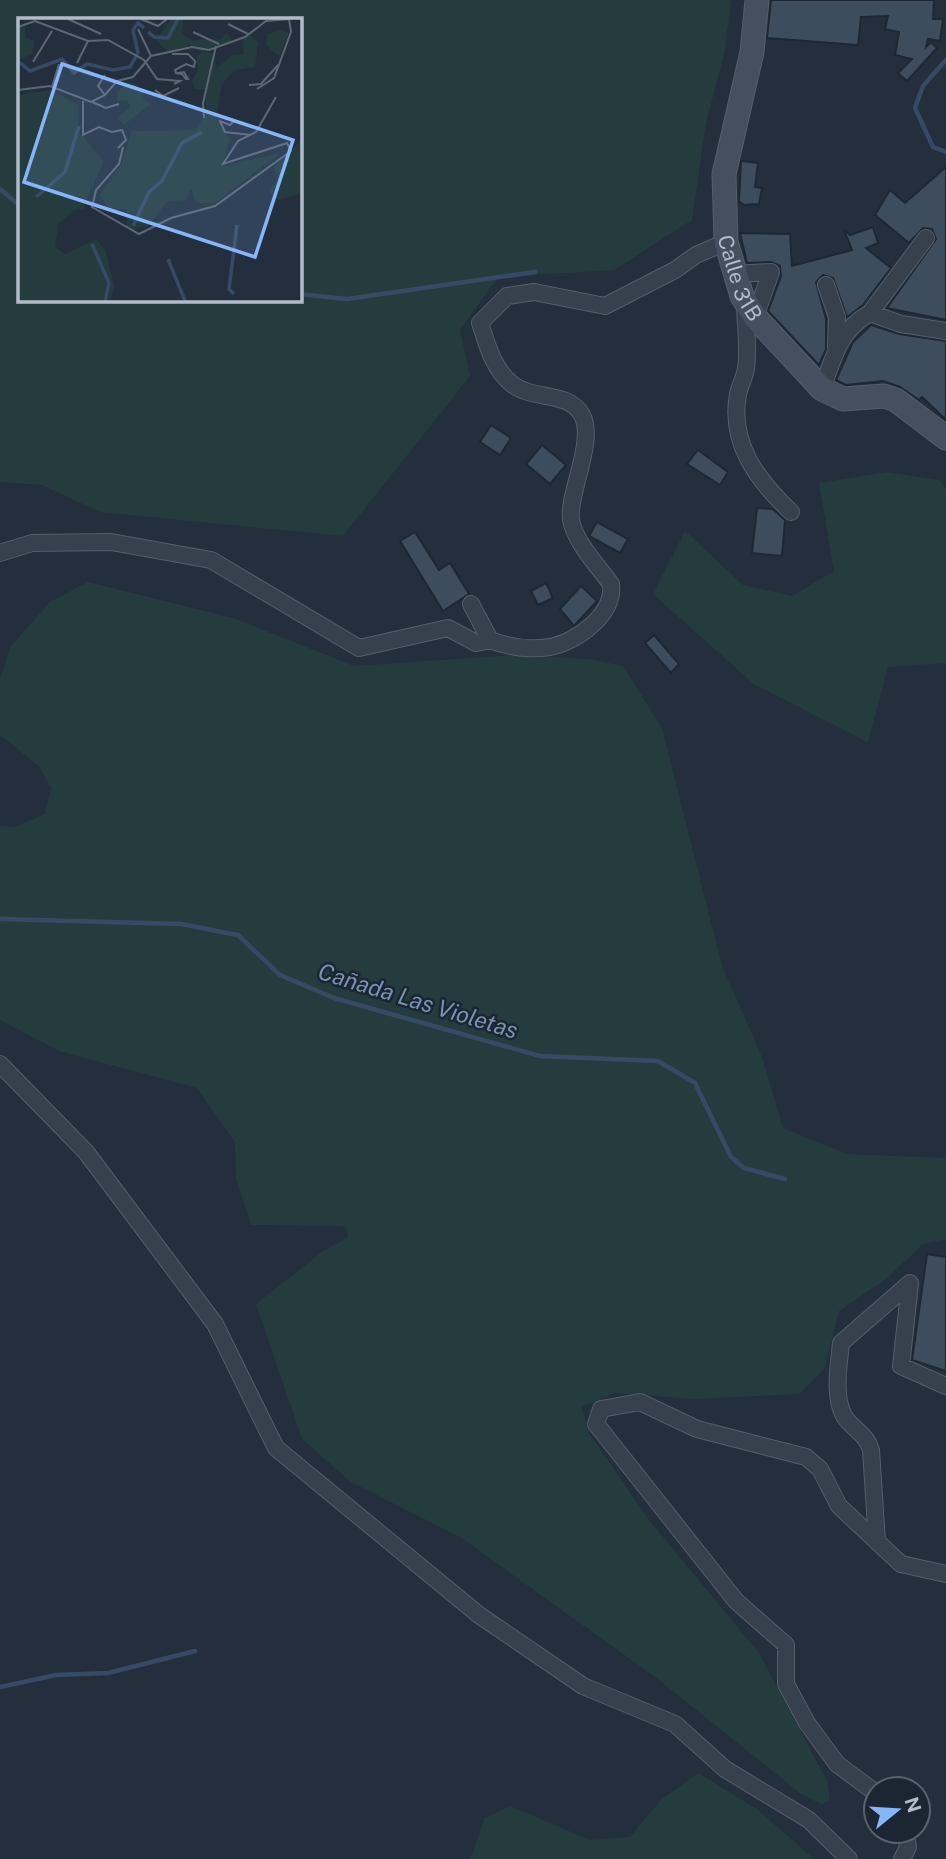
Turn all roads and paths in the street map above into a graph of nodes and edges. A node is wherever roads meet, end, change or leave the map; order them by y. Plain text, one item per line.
1 (757, 0) edge
2 (926, 238) dead end
3 (726, 242) junction
4 (734, 274) junction
5 (826, 285) dead end
6 (750, 308) junction
7 (870, 313) junction
8 (946, 331) edge
9 (836, 351) junction
10 (822, 389) junction
11 (946, 438) edge
12 (791, 512) dead end
13 (0, 553) edge
14 (471, 604) dead end
15 (490, 640) junction
16 (0, 1065) edge
17 (946, 1386) edge
18 (877, 1542) junction
19 (946, 1574) edge
20 (862, 1782) edge
21 (849, 1859) edge

1 - 3 street, Calle 31B
2 - 7 street
3 - 4 street, Calle 31B
3 - 15 street
4 - 6 street, Calle 31B
4 - 6 street
5 - 9 street
6 - 10 street, Calle 31B
6 - 12 street
7 - 8 street
7 - 9 street
9 - 10 street
10 - 11 street
13 - 15 street
14 - 15 street
16 - 21 street
17 - 18 street
18 - 19 street
18 - 20 street

